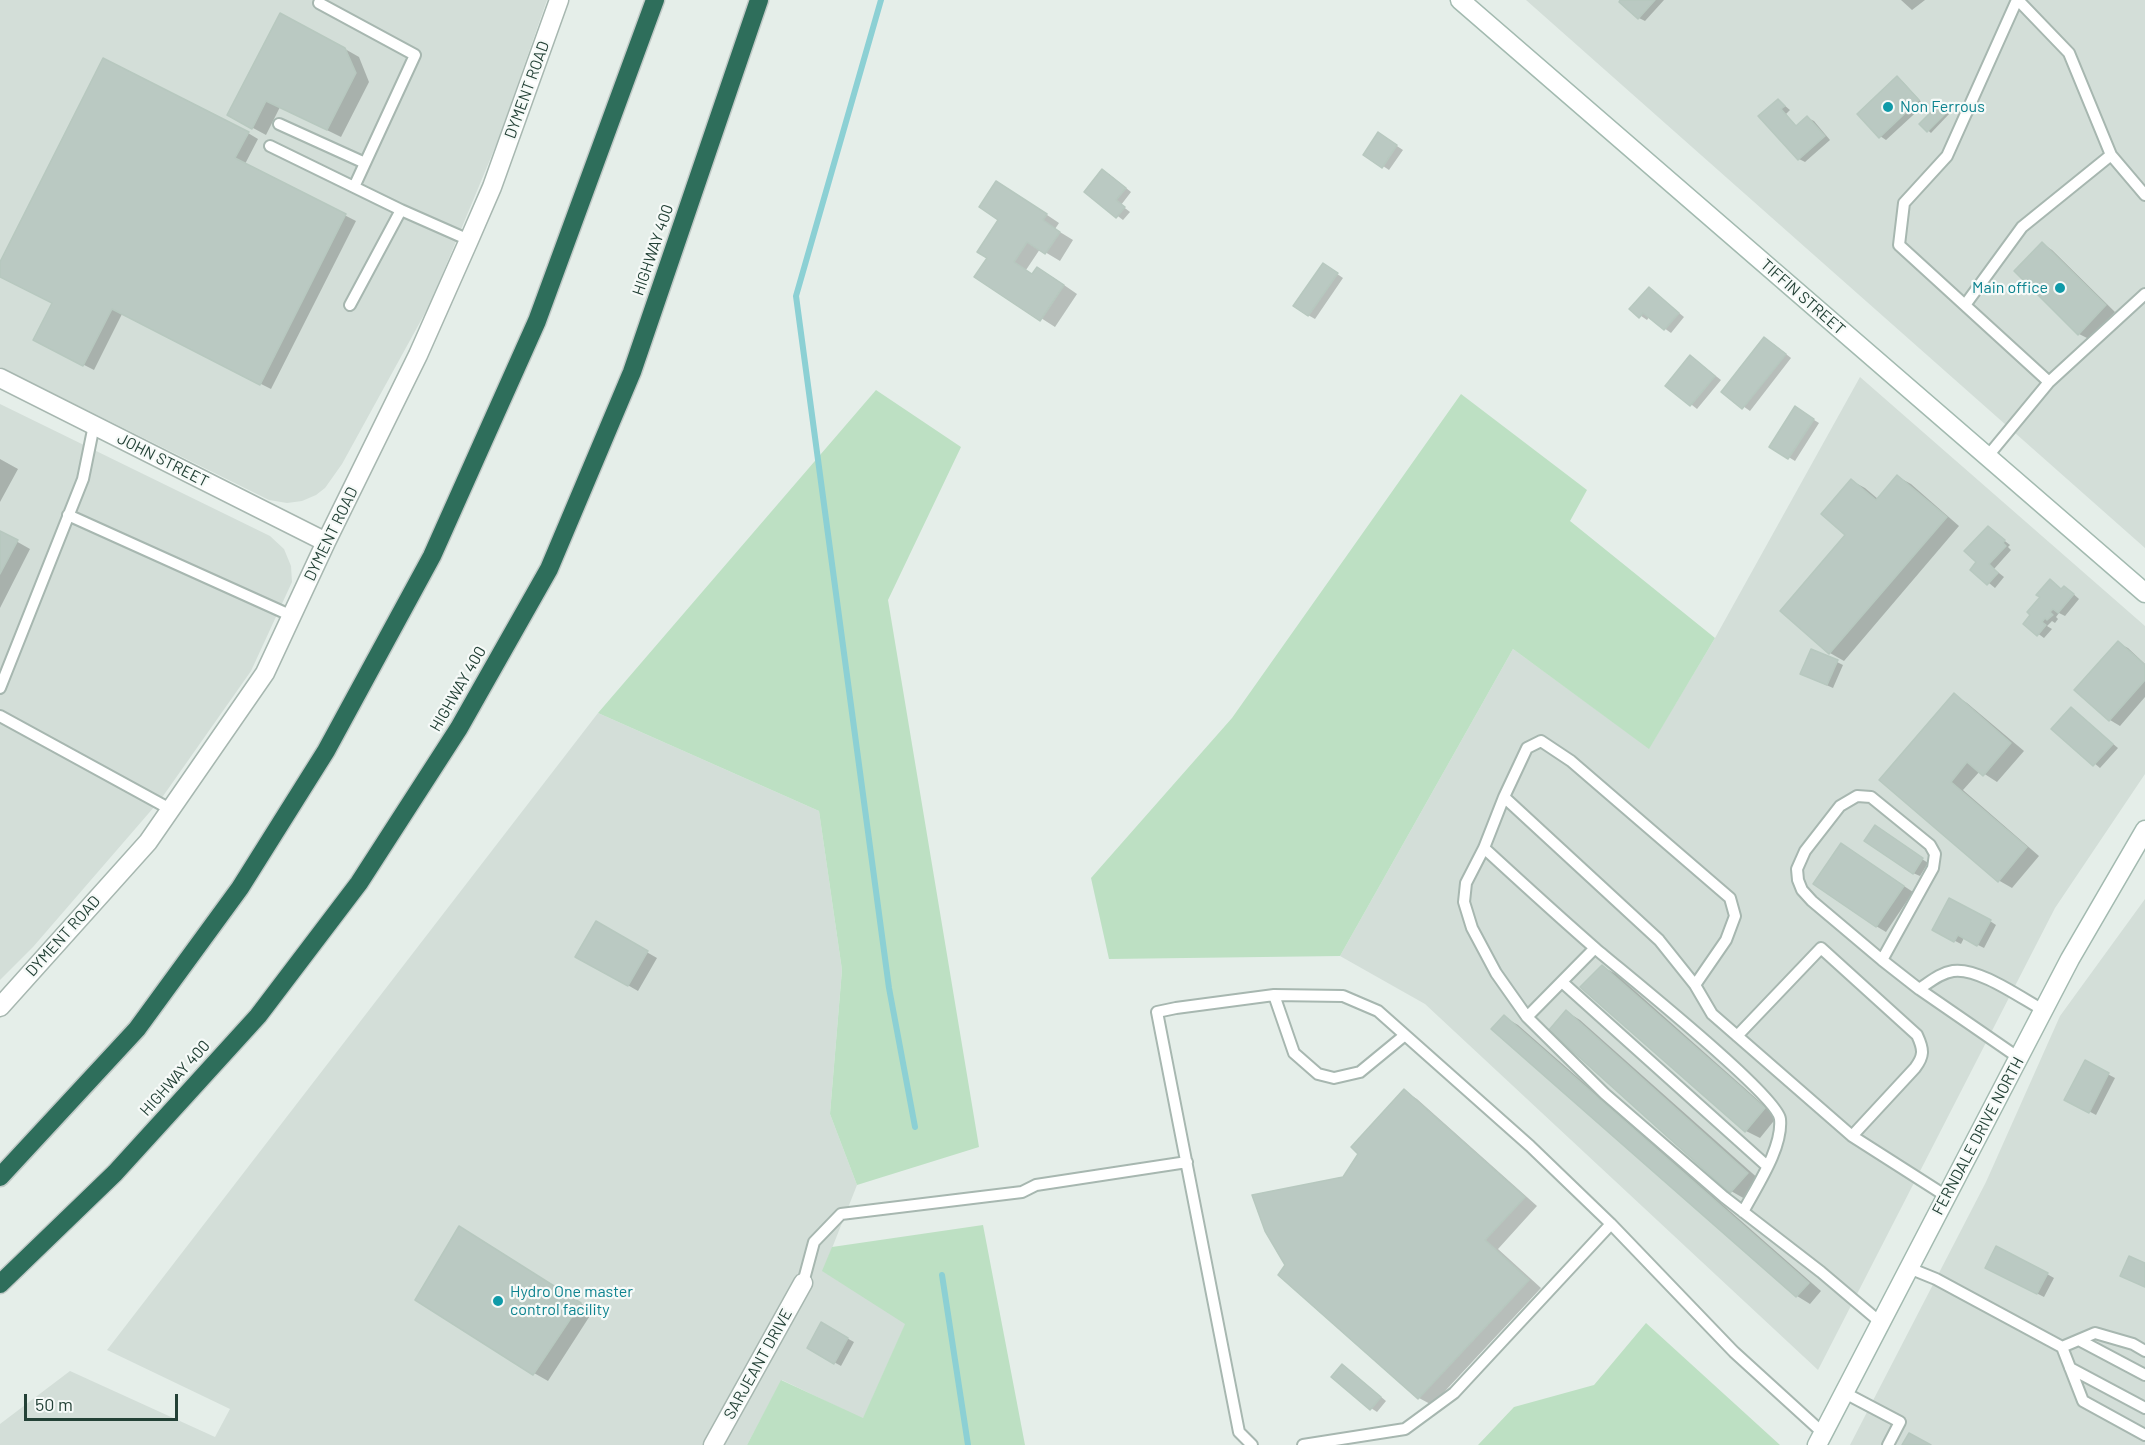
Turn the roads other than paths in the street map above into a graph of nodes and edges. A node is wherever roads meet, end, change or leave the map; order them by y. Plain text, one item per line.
1 (559, 0) edge
2 (655, 0) edge
3 (759, 0) edge
4 (1460, 0) edge
5 (2018, 0) edge
6 (319, 3) dead end
7 (279, 124) dead end
8 (270, 146) dead end
9 (2111, 155) junction
10 (365, 163) junction
11 (354, 187) junction
12 (2145, 195) edge
13 (401, 210) junction
14 (469, 240) junction
15 (2145, 294) edge
16 (1965, 305) junction
17 (350, 306) dead end
18 (0, 378) edge
19 (2049, 382) junction
20 (94, 425) junction
21 (1987, 457) junction
22 (68, 515) junction
23 (326, 542) junction
24 (2142, 584) edge
25 (292, 616) junction
26 (0, 688) edge
27 (0, 716) edge
28 (1504, 797) junction
29 (170, 809) junction
30 (2145, 830) edge
31 (1484, 848) junction
32 (1595, 948) junction
33 (1882, 960) junction
34 (1562, 982) junction
35 (1695, 985) junction
36 (1919, 988) junction
37 (1274, 995) junction
38 (0, 1007) edge
39 (2043, 1010) junction
40 (1527, 1017) junction
41 (1405, 1035) junction
42 (1737, 1036) junction
43 (2019, 1058) junction
44 (1852, 1136) junction
45 (1186, 1162) junction
46 (1767, 1166) junction
47 (0, 1177) edge
48 (1946, 1197) junction
49 (1743, 1212) junction
50 (1611, 1224) junction
51 (1909, 1268) junction
52 (803, 1283) joint
53 (0, 1284) edge
54 (1880, 1322) junction
55 (2079, 1340) junction
56 (2062, 1347) junction
57 (2145, 1351) edge
58 (2070, 1368) junction
59 (2145, 1375) edge
60 (1843, 1392) junction
61 (2145, 1408) edge
62 (2145, 1435) edge
63 (1820, 1439) edge
64 (713, 1445) edge
65 (1252, 1445) edge
66 (1303, 1445) edge
67 (1888, 1445) edge

1 - 14 street, DYMENT ROAD
2 - 47 highway
3 - 53 highway, HIGHWAY 400
4 - 21 street, TIFFIN STREET
5 - 9 lane
5 - 16 lane
6 - 10 lane
7 - 10 lane
8 - 11 lane
9 - 12 lane
9 - 16 lane
10 - 11 lane
11 - 13 lane
13 - 14 lane
13 - 17 lane
14 - 23 street, DYMENT ROAD
15 - 19 lane
16 - 19 lane
18 - 20 street, JOHN STREET
19 - 21 lane
20 - 22 lane
20 - 23 street, JOHN STREET
21 - 24 street, TIFFIN STREET
22 - 25 lane
22 - 26 lane
23 - 25 street, DYMENT ROAD
25 - 29 street, DYMENT ROAD
27 - 29 lane
28 - 31 lane
28 - 35 lane
28 - 35 lane
29 - 38 street, DYMENT ROAD
30 - 39 street, FERNDALE DRIVE NORTH
31 - 32 lane
31 - 40 lane
32 - 34 lane
32 - 46 lane
33 - 33 lane
33 - 36 lane
34 - 40 lane
34 - 46 lane
35 - 42 lane
36 - 39 lane
36 - 43 lane
37 - 41 lane
37 - 41 lane
37 - 45 lane
39 - 43 street, FERNDALE DRIVE NORTH
40 - 49 lane
41 - 50 lane
42 - 44 lane
42 - 44 lane
43 - 48 street, FERNDALE DRIVE NORTH
44 - 48 lane
45 - 52 lane
45 - 65 lane
46 - 49 lane
48 - 51 street, FERNDALE DRIVE NORTH
49 - 54 lane
50 - 63 lane
50 - 66 lane
51 - 54 street, FERNDALE DRIVE NORTH
51 - 56 lane
52 - 64 street, SARJEANT DRIVE
54 - 60 street, FERNDALE DRIVE NORTH
55 - 56 lane
55 - 57 lane
55 - 59 lane
56 - 58 lane
58 - 61 lane
58 - 62 lane
60 - 63 street, FERNDALE DRIVE NORTH
60 - 67 lane

